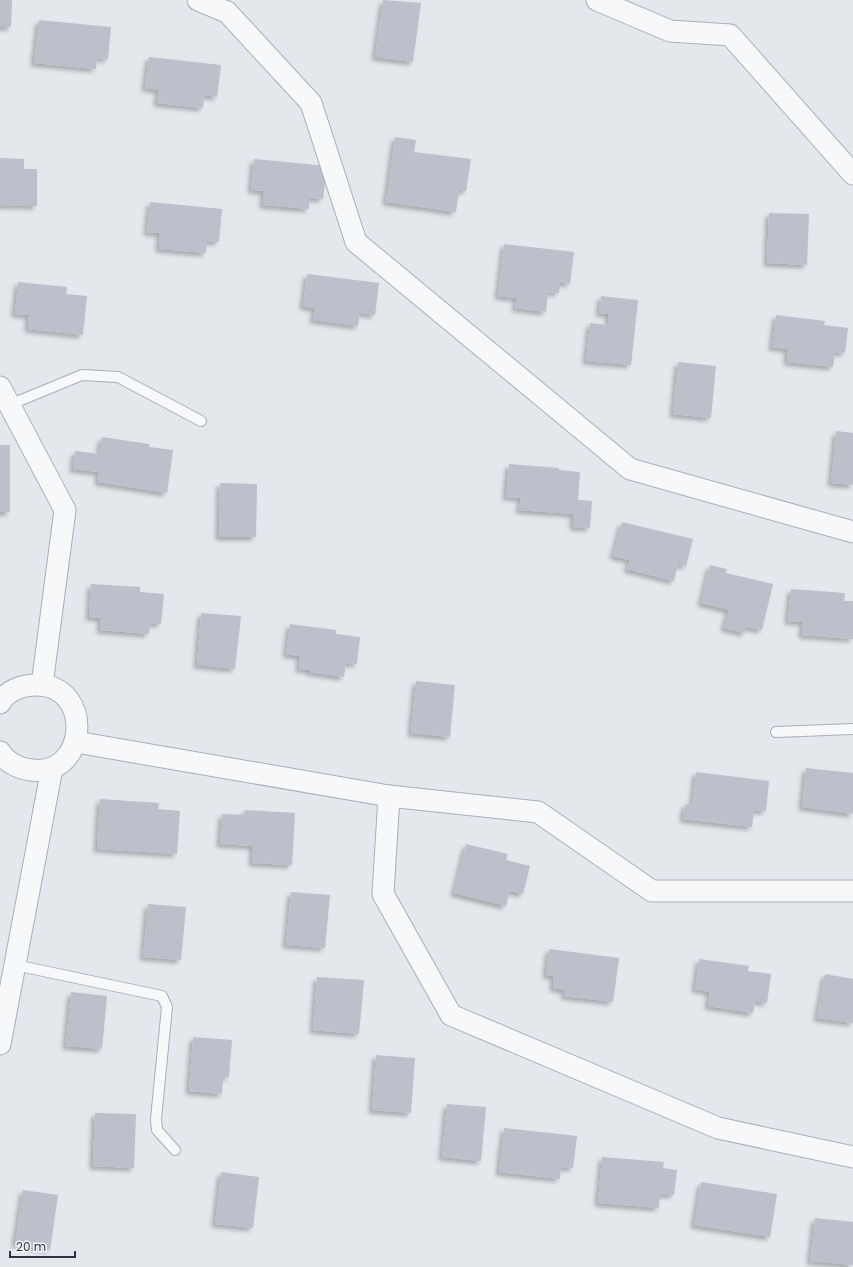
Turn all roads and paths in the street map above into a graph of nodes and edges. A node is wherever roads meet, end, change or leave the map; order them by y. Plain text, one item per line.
1 (198, 0) edge
2 (597, 0) edge
3 (853, 174) edge
4 (5, 396) edge
5 (201, 421) dead end
6 (853, 532) edge
7 (42, 685) junction
8 (0, 703) edge
9 (853, 729) edge
10 (776, 732) dead end
11 (76, 742) junction
12 (0, 752) edge
13 (52, 768) junction
14 (389, 796) junction
15 (853, 891) edge
16 (15, 965) junction
17 (0, 1044) edge
18 (175, 1150) dead end
19 (853, 1157) edge

1 - 6 street
2 - 3 street
4 - 5 lane
4 - 7 street
7 - 8 street
7 - 11 street
9 - 10 lane
11 - 13 street
11 - 14 street
12 - 13 street
13 - 16 street
14 - 15 street
14 - 19 street
16 - 17 street
16 - 18 lane

